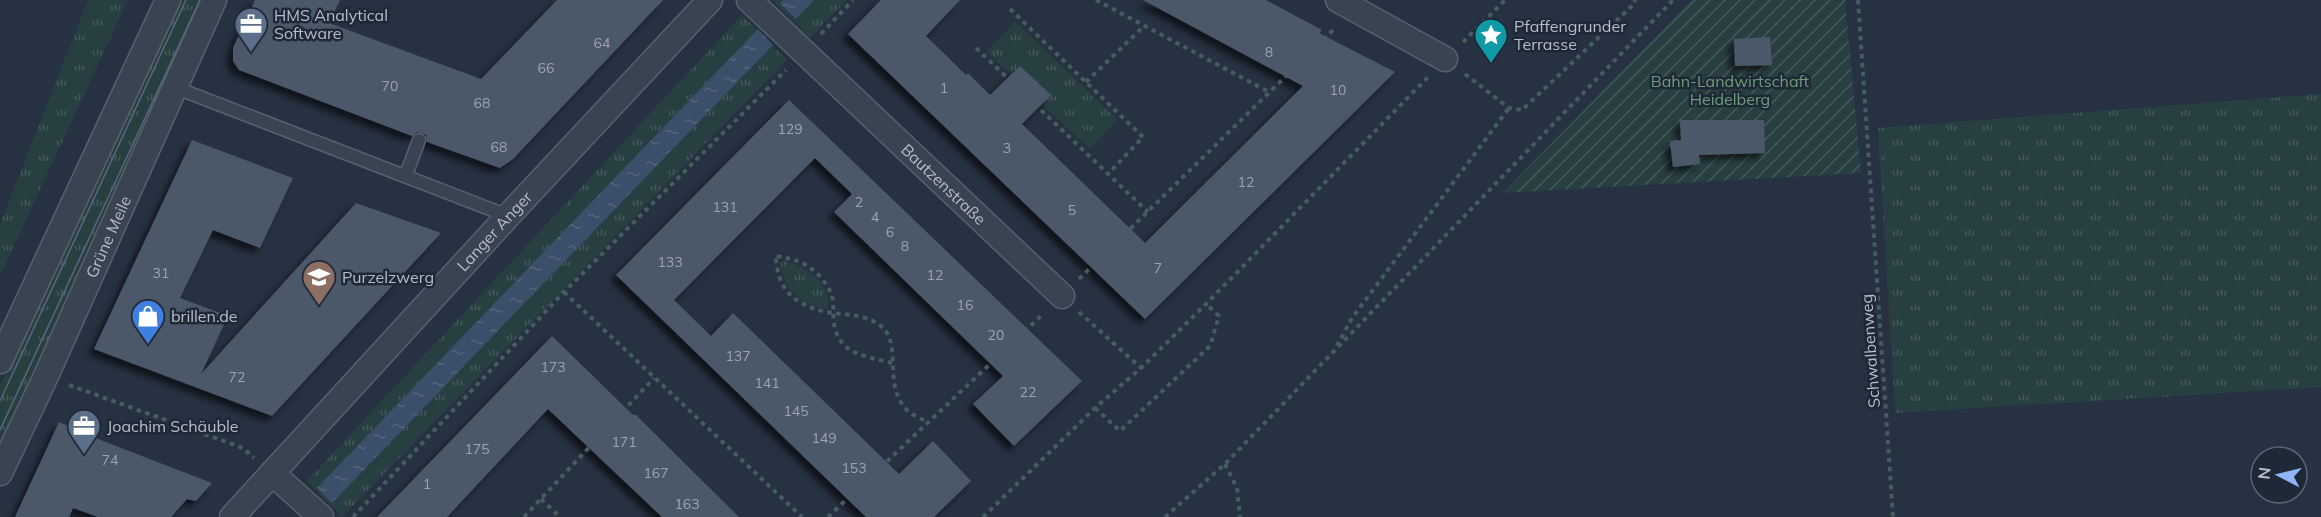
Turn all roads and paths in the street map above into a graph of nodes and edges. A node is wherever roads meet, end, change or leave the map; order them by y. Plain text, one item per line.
1 (168, 0) edge
2 (214, 0) edge
3 (710, 0) edge
4 (749, 0) edge
5 (853, 0) edge
6 (1096, 0) edge
7 (1505, 0) edge
8 (1635, 0) edge
9 (1673, 0) edge
10 (1858, 0) edge
11 (1347, 5) edge
12 (1010, 9) dead end
13 (1144, 26) junction
14 (976, 48) dead end
15 (805, 51) junction
16 (1445, 59) junction
17 (1086, 82) junction
18 (174, 87) junction
19 (1269, 92) junction
20 (1509, 108) junction
21 (419, 140) dead end
22 (1108, 174) junction
23 (406, 176) junction
24 (1148, 212) junction
25 (508, 216) junction
26 (564, 292) junction
27 (1062, 296) junction
28 (1206, 304) junction
29 (831, 314) junction
30 (1334, 351) junction
31 (0, 361) edge
32 (892, 363) junction
33 (1141, 368) junction
34 (46, 376) junction
35 (654, 378) junction
36 (1095, 408) junction
37 (928, 422) junction
38 (1226, 464) junction
39 (0, 473) edge
40 (272, 473) junction
41 (541, 499) junction
42 (232, 517) edge
43 (321, 517) edge
44 (353, 517) edge
45 (524, 517) edge
46 (560, 517) edge
47 (802, 517) edge
48 (828, 517) edge
49 (983, 517) edge
50 (1165, 517) edge
51 (1240, 517) edge
52 (1893, 517) edge

1 - 31 street
2 - 18 street, Grüne Meile
3 - 25 street, Langer Anger
4 - 15 street, Bautzenstraße
5 - 15 path
6 - 13 path
7 - 16 path
8 - 20 path
9 - 30 path
10 - 52 path, Schwalbenweg
11 - 16 street
11 - 19 path
12 - 17 path
13 - 17 path
13 - 19 path
14 - 22 path
15 - 26 path
15 - 27 street, Bautzenstraße
16 - 20 path
16 - 28 path
17 - 22 path
18 - 23 lane
18 - 34 street, Grüne Meile
19 - 24 path
20 - 30 path
21 - 23 lane
22 - 24 path
23 - 25 lane
24 - 27 path
25 - 40 street, Langer Anger
26 - 35 path
26 - 44 path
27 - 33 path
27 - 37 path
28 - 33 path
28 - 36 path
29 - 29 path
29 - 32 path
29 - 32 path
30 - 38 path
32 - 37 path
33 - 36 path
34 - 39 street, Grüne Meile
34 - 40 path
35 - 41 path
35 - 47 path
36 - 49 path
37 - 48 path
38 - 50 path
38 - 51 path
40 - 42 street, Langer Anger
40 - 43 street
41 - 45 path
41 - 46 path

